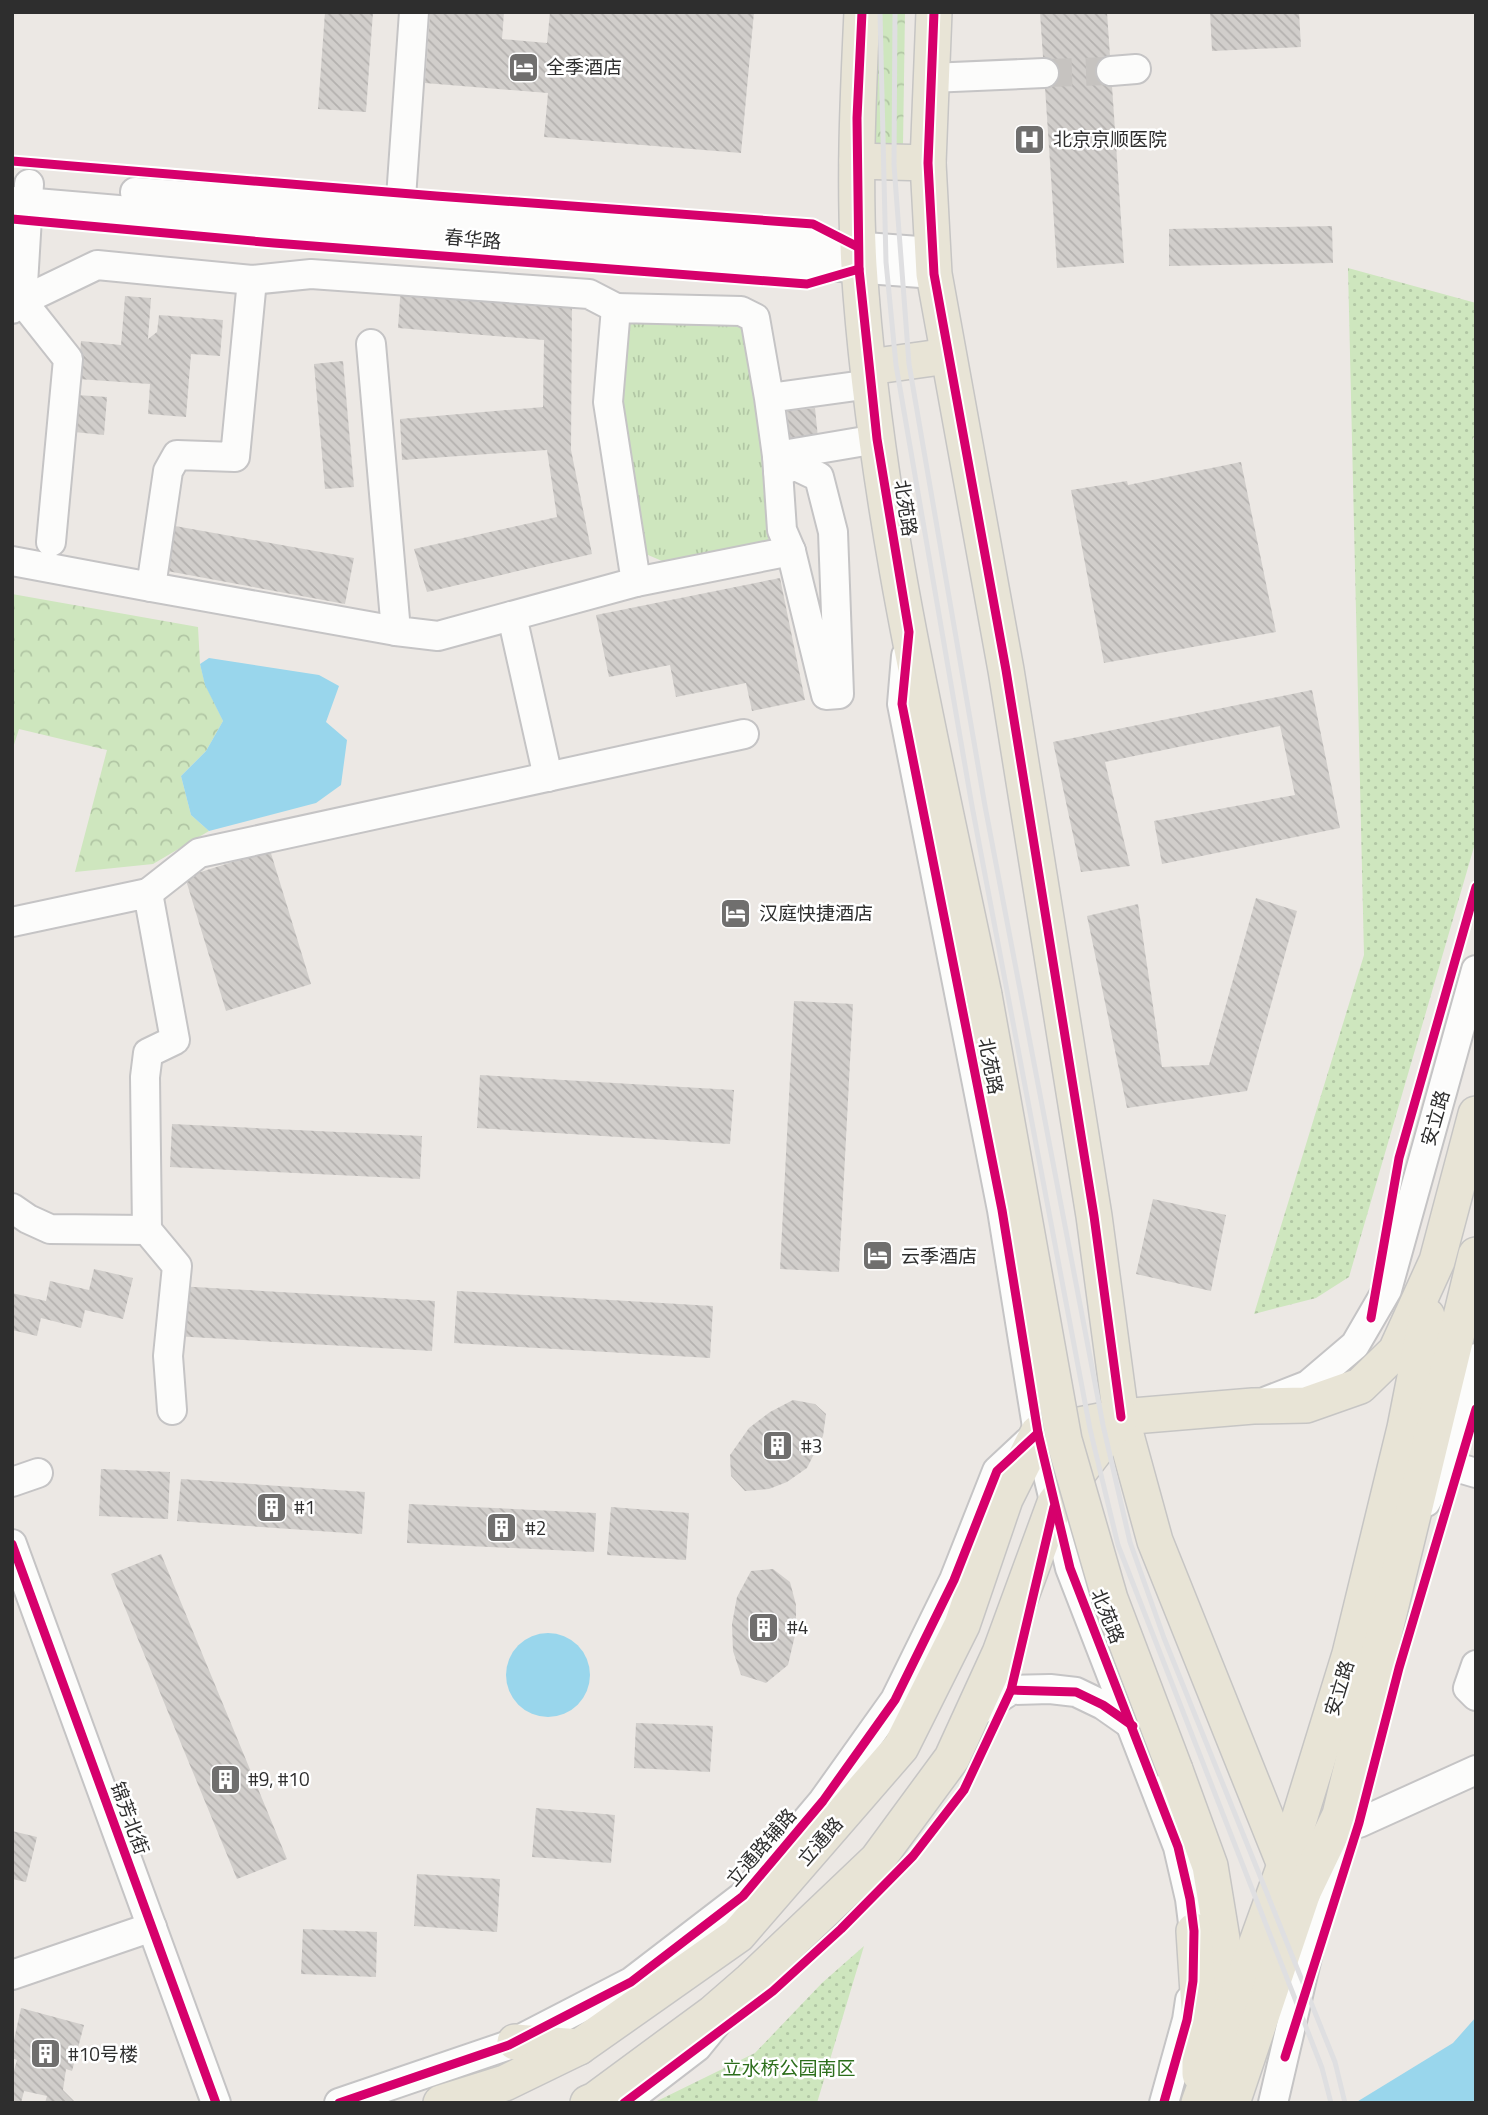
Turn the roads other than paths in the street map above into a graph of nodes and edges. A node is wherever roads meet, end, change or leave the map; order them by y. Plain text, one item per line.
1 (414, 12) edge
2 (862, 12) edge
3 (934, 12) edge
4 (1044, 73) tunnel mouth
5 (930, 78) junction
6 (857, 161) junction
7 (928, 163) junction
8 (20, 192) edge
9 (400, 212) junction
10 (859, 258) junction
11 (933, 263) junction
12 (252, 280) junction
13 (17, 305) edge
14 (616, 308) junction
15 (371, 344) dead end
16 (948, 356) junction
17 (870, 375) junction
18 (769, 398) junction
19 (877, 439) junction
20 (777, 464) junction
21 (51, 542) junction
22 (791, 551) junction
23 (15, 561) edge
24 (74, 573) junction
25 (636, 582) junction
26 (151, 587) junction
27 (512, 616) junction
28 (396, 631) junction
29 (909, 632) junction
30 (744, 734) dead end
31 (548, 777) junction
32 (148, 894) junction
33 (12, 922) edge
34 (1476, 971) edge
35 (1476, 1114) edge
36 (12, 1208) edge
37 (147, 1230) junction
38 (1476, 1255) edge
39 (1437, 1261) junction
40 (1476, 1358) edge
41 (1253, 1406) junction
42 (172, 1410) dead end
43 (1121, 1417) junction
44 (1038, 1433) junction
45 (1447, 1461) junction
46 (1476, 1473) edge
47 (1055, 1503) junction
48 (12, 1544) edge
49 (1403, 1552) junction
50 (1476, 1665) edge
51 (1476, 1696) edge
52 (971, 1716) junction
53 (1133, 1726) junction
54 (1476, 1770) edge
55 (1340, 1815) junction
56 (1294, 1878) junction
57 (152, 1927) junction
58 (1194, 1931) junction
59 (1308, 1959) junction
60 (12, 1975) edge
61 (751, 1980) junction
62 (1238, 2036) junction
63 (515, 2042) junction
64 (579, 2047) junction
65 (1235, 2093) edge
66 (1276, 2094) edge
67 (1164, 2102) edge
68 (216, 2103) edge
69 (339, 2103) edge
70 (441, 2103) edge
71 (588, 2103) edge
72 (624, 2103) edge
73 (1199, 2103) edge

1 - 9 street
2 - 6 main road, 北苑路
3 - 5 main road
4 - 5 street
5 - 7 main road
6 - 7 main road
6 - 10 main road, 北苑路
7 - 11 main road
8 - 9 street, 春华路
8 - 10 street, 春华路
8 - 13 street
9 - 10 street, 春华路
10 - 11 street, 春华路
10 - 17 main road, 北苑路
11 - 16 main road
12 - 13 street
12 - 14 street
12 - 26 street
13 - 21 street
14 - 18 street
14 - 25 street
15 - 28 street
16 - 17 main road
16 - 43 main road
17 - 18 street
17 - 19 main road, 北苑路
18 - 20 street
19 - 20 street
19 - 29 main road, 北苑路
20 - 22 street
20 - 22 street
21 - 23 street
21 - 24 street
22 - 25 street
23 - 24 street
24 - 26 street
25 - 27 street
26 - 28 street
27 - 28 street
27 - 31 street
29 - 44 street, 北苑路
29 - 62 main road, 北苑路, bridge
30 - 31 street
31 - 32 street
32 - 33 street
32 - 37 street
34 - 41 street, 安立路
35 - 39 main road, 安立路
36 - 37 street
37 - 42 street
38 - 49 main road, 安立路
39 - 41 main road, 安立路
39 - 56 main road, 安立路
40 - 45 street, 安立路
41 - 43 main road, 安立路
43 - 44 main road, 安立路
43 - 47 main road
43 - 56 main road
44 - 47 street, 北苑路
44 - 63 street, 立通路辅路
44 - 64 main road, 立通路
45 - 46 street
45 - 49 street, 安立路
47 - 52 main road
47 - 53 street, 北苑路
48 - 57 street, 锦芳北街
49 - 55 main road, 安立路
50 - 51 street
52 - 53 street
52 - 61 main road
53 - 58 street, 北苑路
54 - 55 street
55 - 56 main road, 安立路
55 - 59 street, 安立路
56 - 62 main road, 安立路
57 - 60 street
57 - 68 street, 锦芳北街
58 - 67 street, 北苑路
58 - 73 main road
59 - 62 main road
59 - 66 street, 安立路
61 - 71 main road
61 - 72 street
62 - 65 main road, 安立路
62 - 73 main road, 安立路
63 - 64 main road
63 - 69 street, 立通路辅路
64 - 70 main road, 立通路

